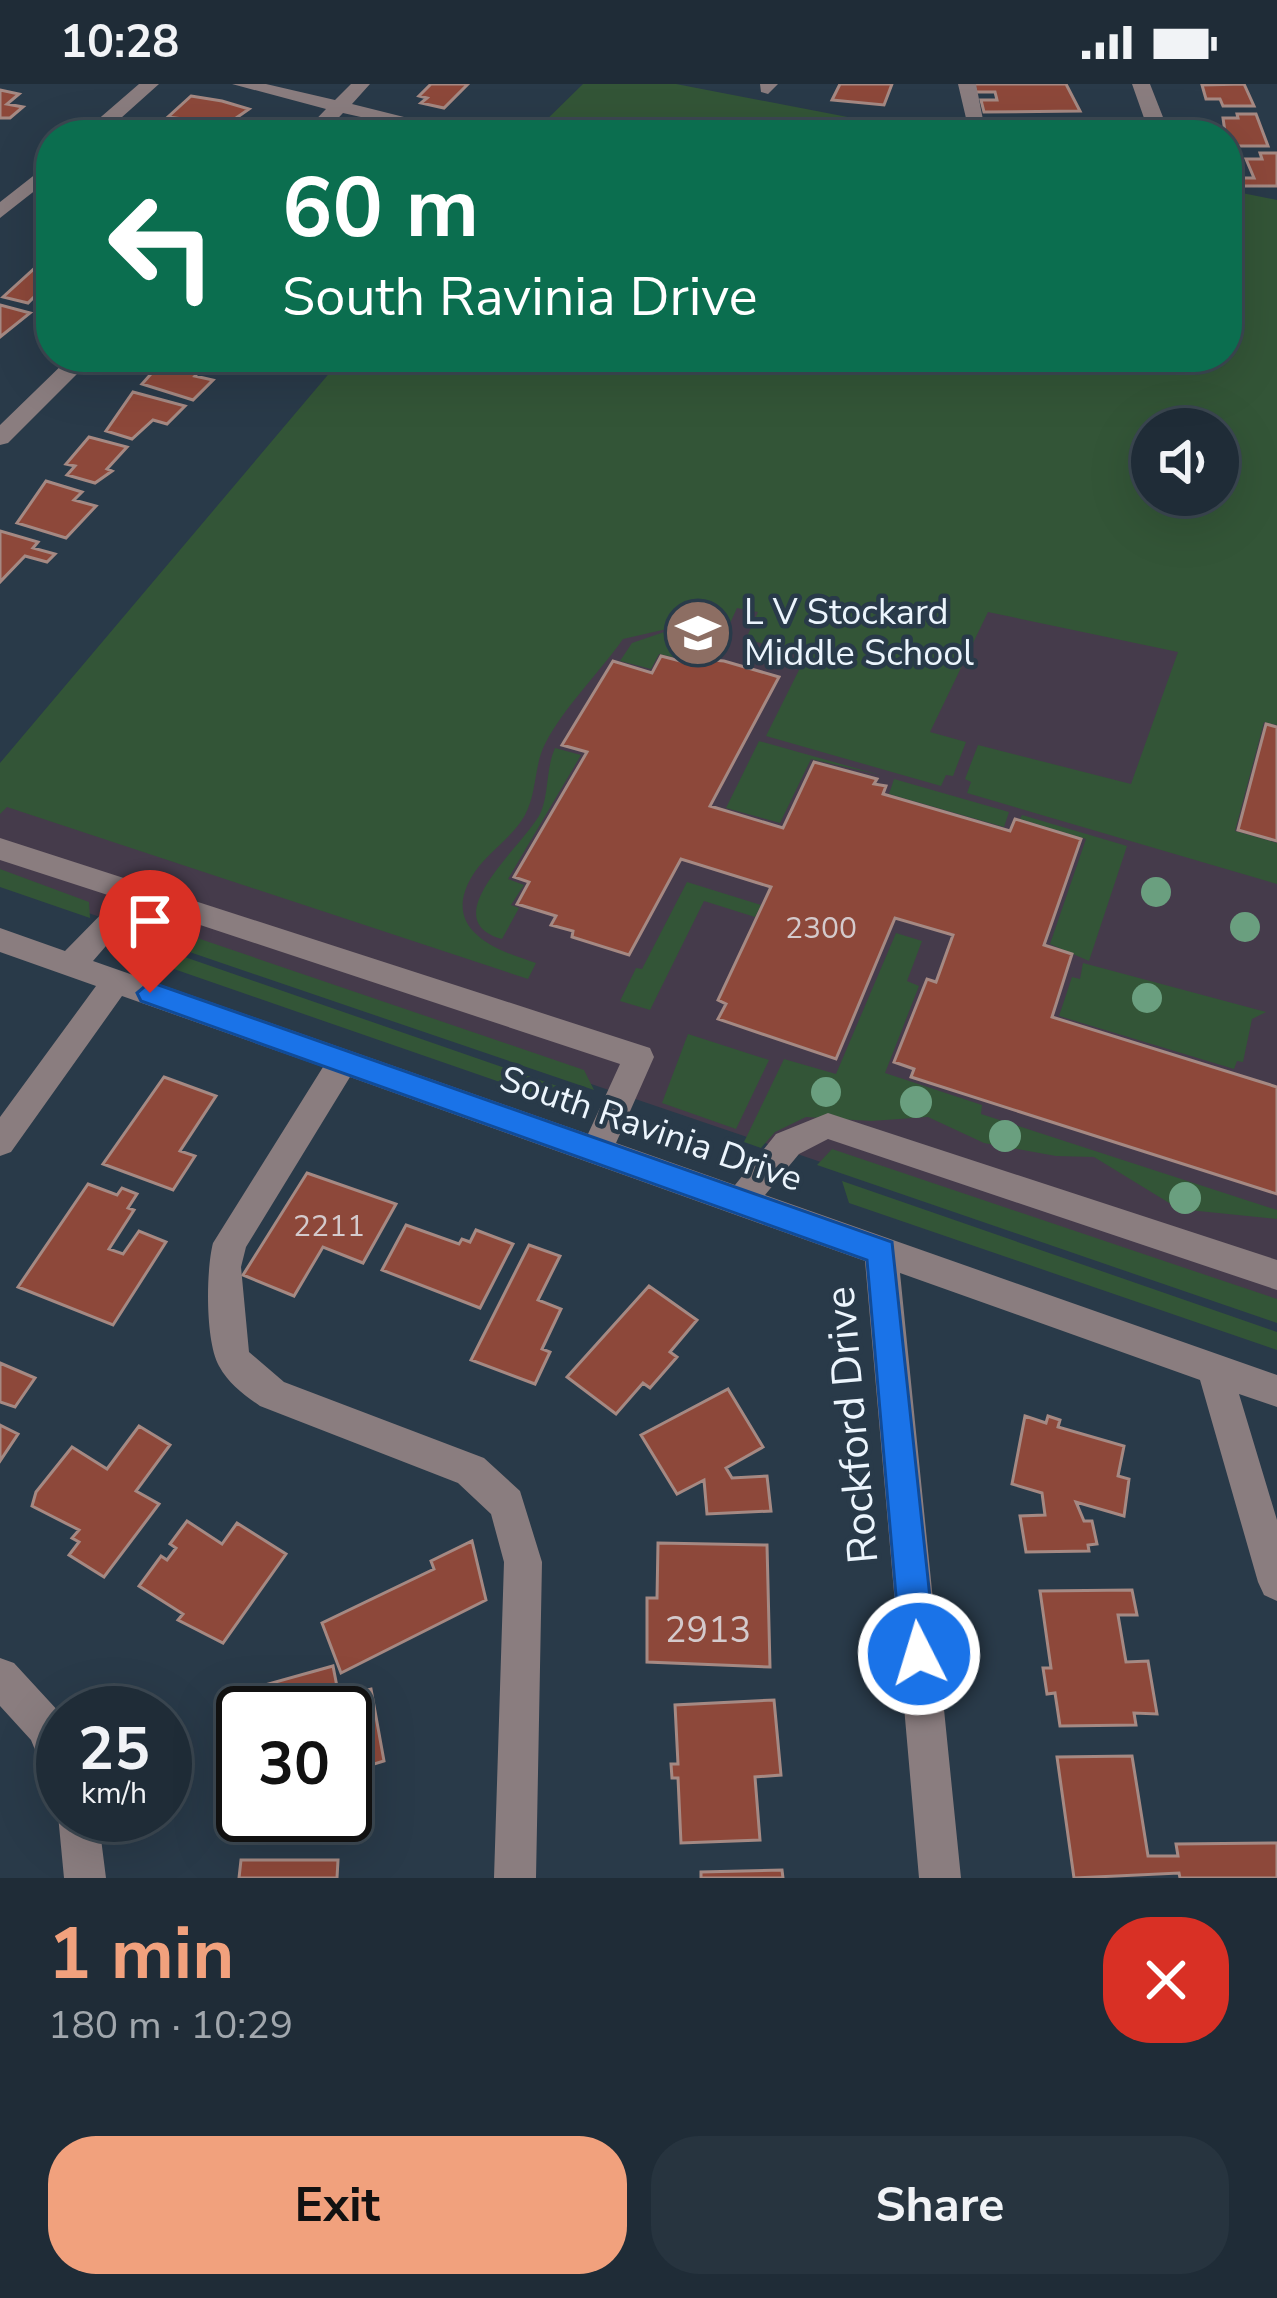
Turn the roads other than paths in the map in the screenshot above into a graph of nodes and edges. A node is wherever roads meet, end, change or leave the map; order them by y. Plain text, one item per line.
1 (150, 84) edge
2 (241, 84) edge
3 (361, 84) edge
4 (968, 84) edge
5 (1142, 84) edge
6 (339, 107) junction
7 (108, 120) edge
8 (326, 120) edge
9 (398, 120) edge
10 (977, 120) edge
11 (1155, 120) edge
12 (36, 181) edge
13 (0, 212) edge
14 (68, 372) edge
15 (0, 438) edge
16 (0, 849) edge
17 (155, 899) junction
18 (0, 940) edge
19 (71, 964) junction
20 (116, 981) junction
21 (343, 1061) junction
22 (0, 1142) edge
23 (596, 1150) junction
24 (741, 1202) junction
25 (881, 1251) junction
26 (1277, 1275) edge
27 (1214, 1369) junction
28 (1277, 1391) edge
29 (1277, 1582) edge
30 (0, 1677) edge
31 (36, 1716) edge
32 (81, 1842) edge
33 (85, 1878) edge
34 (514, 1878) edge
35 (940, 1878) edge

1 - 7 street
2 - 6 street
3 - 6 street
4 - 10 street
5 - 11 street
6 - 8 street
6 - 9 street
12 - 13 street
14 - 15 street
16 - 17 street
17 - 19 street
17 - 23 street
18 - 19 street, South Ravinia Drive
19 - 20 street, South Ravinia Drive
20 - 21 street, South Ravinia Drive
20 - 22 street
21 - 23 street, South Ravinia Drive
21 - 34 street
23 - 24 street, South Ravinia Drive
24 - 25 street, South Ravinia Drive
24 - 26 street
25 - 27 street, South Ravinia Drive
25 - 35 street, Rockford Drive
27 - 28 street, South Ravinia Drive
27 - 29 street
30 - 31 street
32 - 33 street

